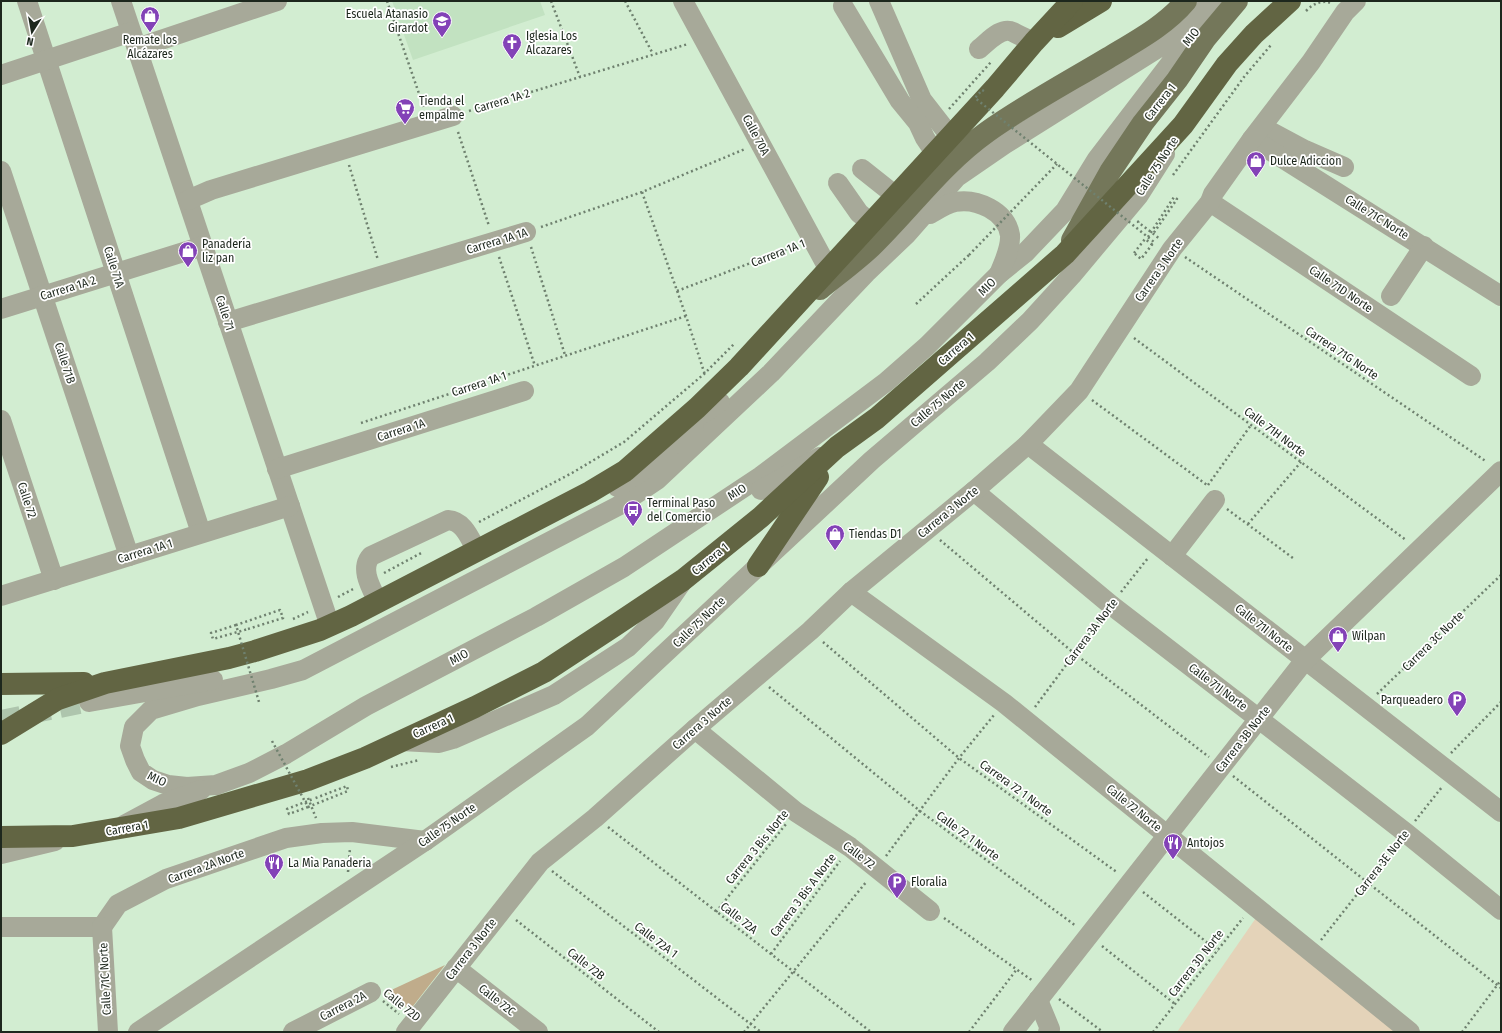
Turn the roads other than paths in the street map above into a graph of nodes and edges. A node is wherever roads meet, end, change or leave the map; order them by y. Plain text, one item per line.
1 (27, 1) edge
2 (121, 1) edge
3 (277, 1) edge
4 (683, 1) edge
5 (879, 1) edge
6 (1072, 1) edge
7 (1101, 1) edge
8 (1202, 1) edge
9 (1220, 1) edge
10 (1237, 1) edge
11 (1285, 1) edge
12 (843, 6) dead end
13 (1350, 6) edge
14 (1296, 8) edge
15 (1189, 21) edge
16 (1270, 32) junction
17 (134, 40) junction
18 (1034, 42) junction
19 (986, 55) road end
20 (46, 60) junction
21 (1, 75) edge
22 (453, 116) road end
23 (1183, 125) junction
24 (944, 129) junction
25 (1257, 133) junction
26 (935, 153) junction
27 (1344, 167) dead end
28 (862, 169) dead end
29 (1, 171) edge
30 (838, 183) dead end
31 (896, 196) junction
32 (188, 200) junction
33 (1210, 202) junction
34 (921, 219) junction
35 (871, 222) junction
36 (526, 232) road end
37 (203, 246) junction
38 (1424, 246) junction
39 (889, 251) junction
40 (1065, 254) junction
41 (828, 270) junction
42 (116, 273) junction
43 (999, 274) junction
44 (43, 296) junction
45 (1391, 296) dead end
46 (1501, 296) edge
47 (1, 309) edge
48 (228, 322) junction
49 (781, 323) junction
50 (1471, 376) dead end
51 (712, 390) junction
52 (524, 391) dead end
53 (1, 420) edge
54 (1028, 444) junction
55 (837, 447) junction
56 (277, 469) junction
57 (1501, 471) edge
58 (974, 491) junction
59 (1211, 493) road end
60 (290, 506) junction
61 (201, 533) junction
62 (477, 551) junction
63 (1165, 551) junction
64 (129, 556) junction
65 (758, 566) junction
66 (624, 567) junction
67 (54, 580) junction
68 (851, 592) junction
69 (1, 596) edge
70 (381, 609) junction
71 (330, 626) junction
72 (1306, 660) junction
73 (105, 683) junction
74 (1, 684) edge
75 (89, 702) tunnel mouth
76 (1259, 719) junction
77 (695, 729) junction
78 (1, 734) edge
79 (216, 785) junction
80 (1498, 804) edge
81 (114, 830) junction
82 (1167, 835) junction
83 (73, 836) junction
84 (1, 837) edge
85 (425, 841) junction
86 (1, 854) edge
87 (1501, 910) edge
88 (930, 911) road end
89 (1, 927) edge
90 (102, 927) junction
91 (456, 968) junction
92 (371, 992) road end
93 (1042, 995) junction
94 (409, 1028) edge
95 (108, 1032) edge
96 (138, 1032) edge
97 (293, 1032) edge
98 (538, 1032) edge
99 (1013, 1032) edge
100 (1048, 1032) edge
101 (1410, 1032) edge

1 - 20 street, Calle 71A
2 - 17 street, Calle 71
3 - 17 street
4 - 41 street, Calle 70A
5 - 24 street
6 - 18 highway
7 - 18 highway
8 - 15 street, MIO
9 - 15 street, MIO
10 - 15 main road, Carrera 1
11 - 16 highway
12 - 26 street
13 - 25 street, Carrera 3 Norte
14 - 16 highway
15 - 34 street, MIO
15 - 40 main road, Carrera 1
15 - 43 street, MIO
15 - 49 main road, Carrera 1
16 - 23 highway
17 - 20 street
17 - 32 street, Calle 71
18 - 19 street
18 - 24 highway
20 - 21 street
20 - 42 street, Calle 71A
22 - 32 street
23 - 40 highway
23 - 65 street, Calle 75 Norte
24 - 26 highway
25 - 27 street
25 - 33 street, Carrera 3 Norte
25 - 38 street, Calle 71C Norte
26 - 31 highway
28 - 31 street
29 - 44 street, Calle 71B
30 - 35 street
31 - 35 highway
32 - 37 street, Calle 71
33 - 50 street, Calle 71D Norte
33 - 54 street, Carrera 3 Norte
34 - 39 street, MIO
34 - 43 street
35 - 41 highway
36 - 48 street, Carrera 1A 1A
37 - 42 street, Carrera 1A 2
37 - 48 street, Calle 71
38 - 45 street
38 - 46 street, Calle 71C Norte
39 - 51 street
39 - 79 street, MIO
40 - 55 highway, Carrera 1
41 - 49 highway
42 - 44 street, Carrera 1A 2
42 - 61 street, Calle 71A
43 - 66 street, MIO
44 - 47 street, Carrera 1A 2
44 - 64 street, Calle 71B
48 - 56 street, Calle 71
49 - 51 highway, Carrera 1
51 - 62 highway, Carrera 1
51 - 70 street
52 - 56 street, Carrera 1A
53 - 67 street, Calle 72
54 - 58 street, Carrera 3 Norte
54 - 63 street, Calle 71I Norte
55 - 65 highway
55 - 66 street
55 - 81 highway, Carrera 1
56 - 60 street, Calle 71
57 - 72 street, Carrera 3B Norte
58 - 68 street, Carrera 3 Norte
58 - 76 street, Calle 71J Norte
59 - 63 street
60 - 61 street, Carrera 1A 1
60 - 71 street, Calle 71
61 - 64 street, Carrera 1A 1
62 - 70 highway, Carrera 1
62 - 70 street
63 - 72 street, Calle 71I Norte
64 - 67 street, Carrera 1A 1
65 - 85 street, Calle 75 Norte
66 - 79 street, MIO
67 - 69 street, Carrera 1A 1
68 - 77 street, Carrera 3 Norte
68 - 82 street, Calle 72 Norte
70 - 71 highway, Carrera 1
70 - 75 street
71 - 73 highway, Carrera 1
72 - 76 street, Carrera 3B Norte
72 - 80 street, Calle 71I Norte
73 - 74 highway
73 - 78 highway, Carrera 1
76 - 82 street, Carrera 3B Norte
76 - 87 street, Calle 71J Norte
77 - 88 street, Calle 72
77 - 91 street, Carrera 3 Norte
79 - 81 street
81 - 83 highway, Carrera 1
82 - 93 street, Carrera 3B Norte
82 - 101 street, Calle 72 Norte
83 - 84 highway, Carrera 1
83 - 86 street
85 - 90 street, Carrera 2A Norte
85 - 96 street, Calle 75 Norte
89 - 90 street
90 - 95 street, Calle 71C Norte
91 - 94 street, Carrera 3 Norte
91 - 98 street, Calle 72C
92 - 97 street, Carrera 2A
93 - 99 street, Carrera 3B Norte
93 - 100 street

